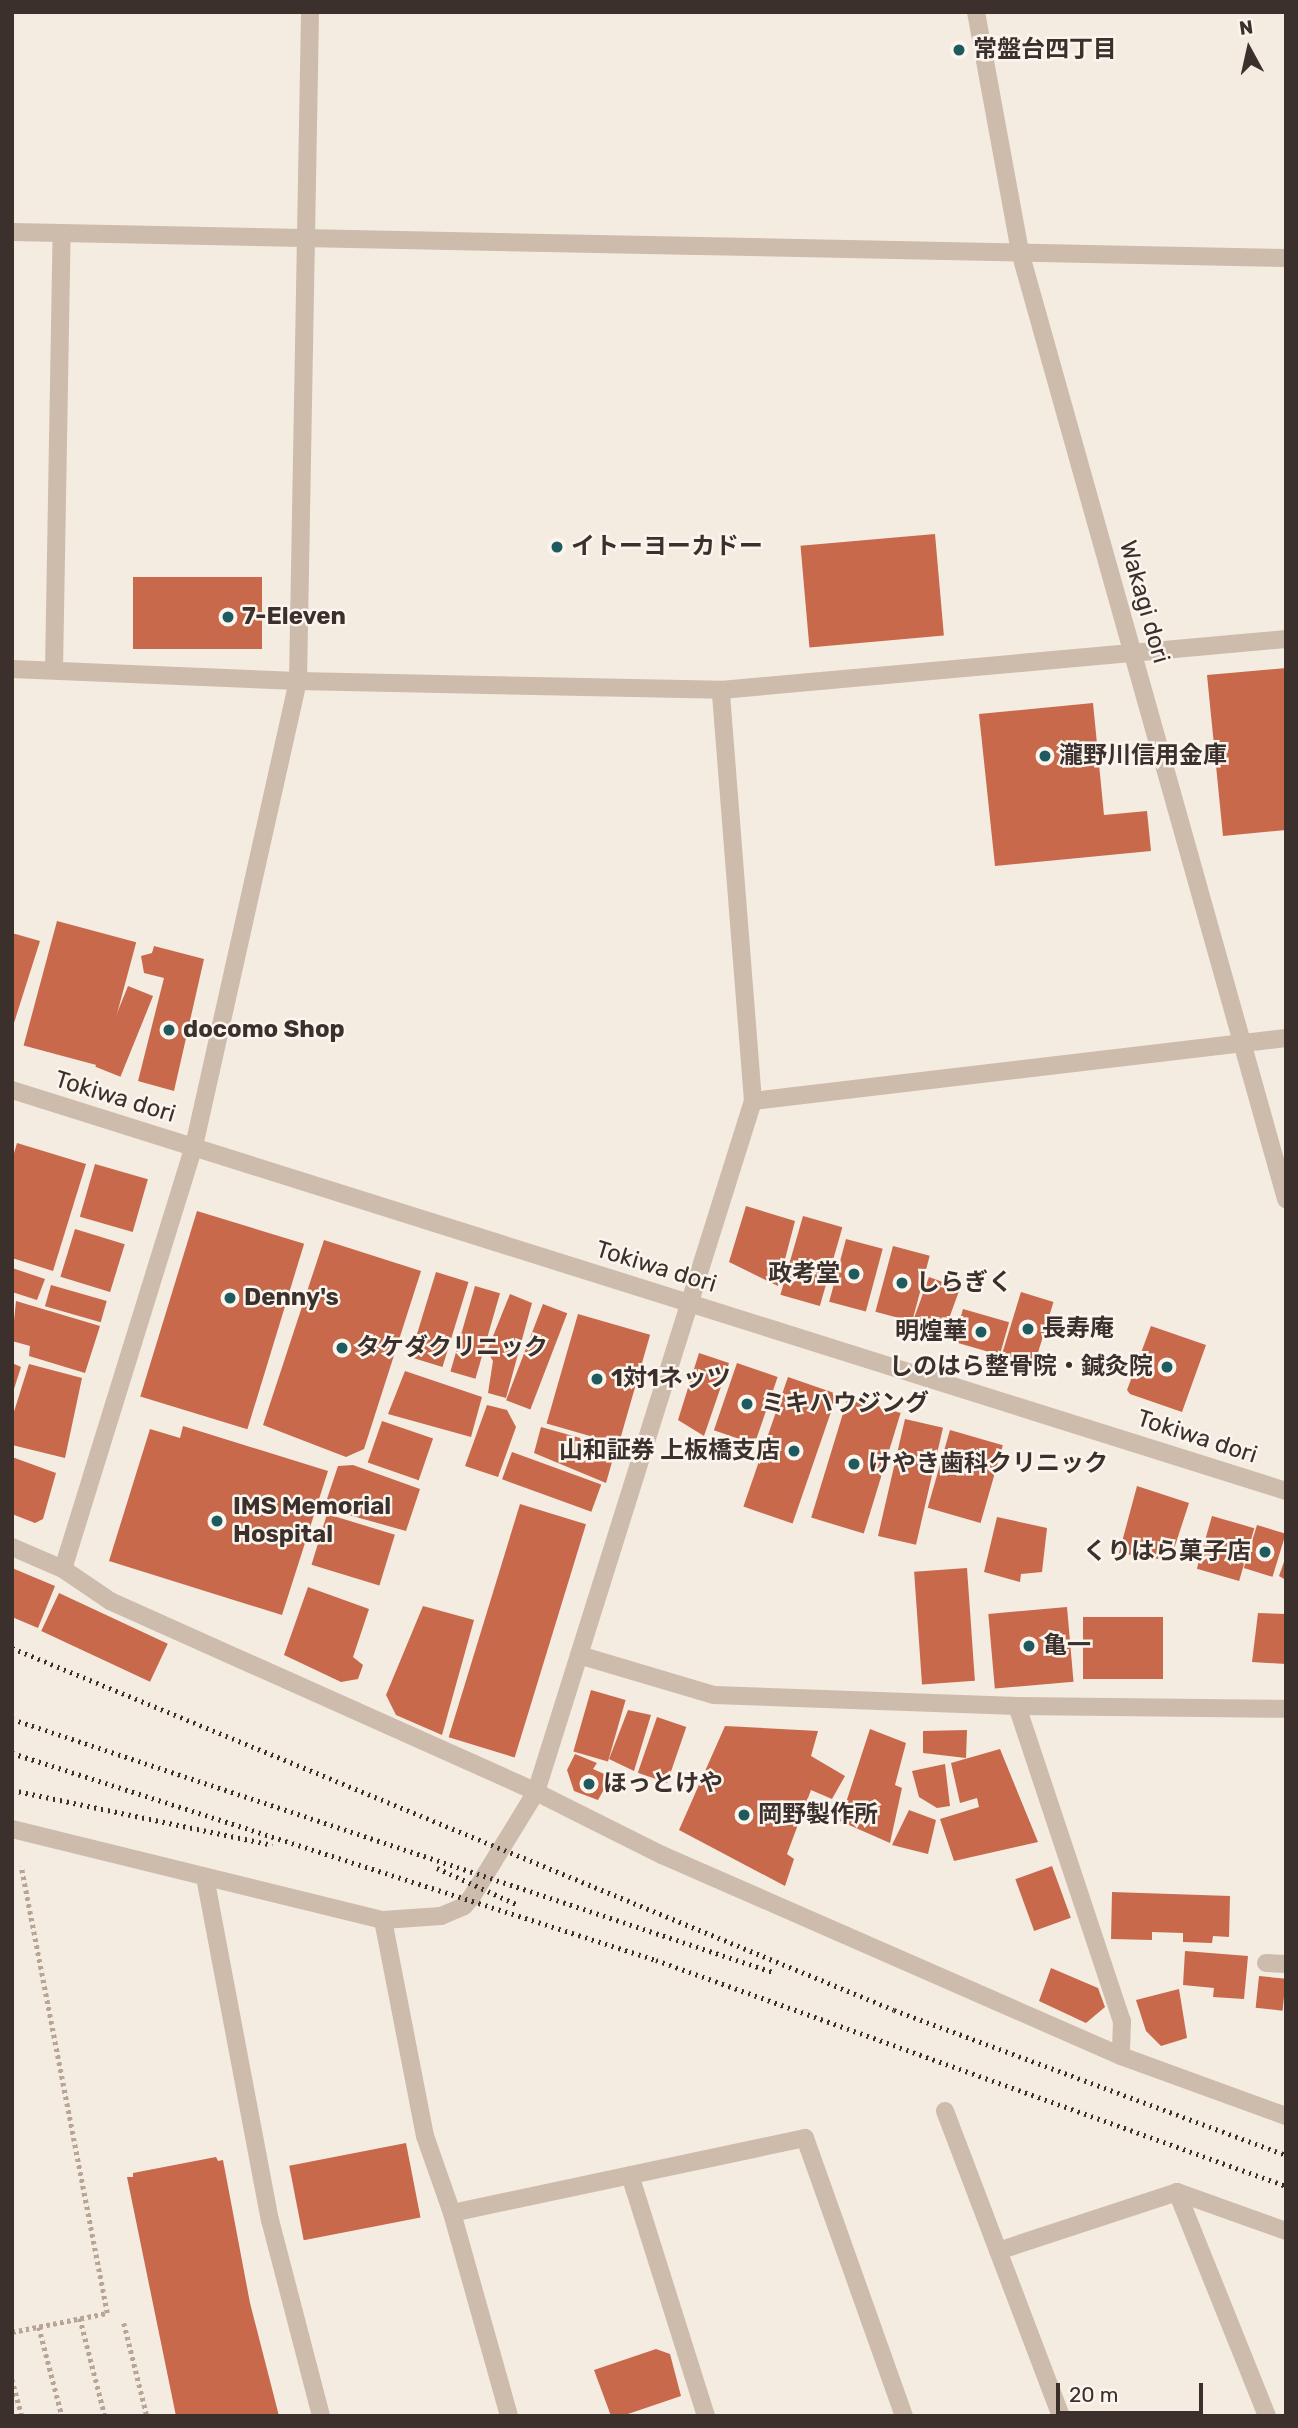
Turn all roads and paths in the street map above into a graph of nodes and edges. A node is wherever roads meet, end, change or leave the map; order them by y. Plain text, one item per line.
1 (310, 12) edge
2 (976, 12) edge
3 (12, 232) edge
4 (62, 233) junction
5 (304, 238) junction
6 (1020, 252) junction
7 (1286, 257) edge
8 (1286, 639) edge
9 (1132, 652) junction
10 (12, 669) edge
11 (54, 670) junction
12 (298, 681) junction
13 (722, 690) junction
14 (1286, 1038) edge
15 (1242, 1044) junction
16 (12, 1090) edge
17 (752, 1101) junction
18 (194, 1146) junction
19 (1286, 1199) edge
20 (690, 1303) junction
21 (1286, 1491) edge
22 (12, 1547) edge
23 (63, 1569) junction
24 (579, 1655) junction
25 (1017, 1706) junction
26 (1286, 1709) edge
27 (536, 1792) junction
28 (15, 1830) edge
29 (205, 1877) junction
30 (383, 1920) junction
31 (1266, 1962) dead end
32 (1286, 1964) edge
33 (1121, 2056) junction
34 (945, 2111) dead end
35 (1286, 2116) edge
36 (630, 2175) junction
37 (1177, 2192) junction
38 (452, 2213) junction
39 (1286, 2231) edge
40 (998, 2251) junction
41 (80, 2318) junction
42 (124, 2323) dead end
43 (39, 2327) junction
44 (12, 2332) edge
45 (12, 2379) edge
46 (22, 2416) edge
47 (62, 2416) edge
48 (105, 2416) edge
49 (147, 2416) edge
50 (321, 2416) edge
51 (509, 2416) edge
52 (706, 2416) edge
53 (904, 2416) edge
54 (1060, 2416) edge
55 (1267, 2416) edge

1 - 5 street
2 - 6 street, Wakagi dori
3 - 4 street
4 - 5 street
4 - 11 street
5 - 6 street
5 - 12 street
6 - 7 street
6 - 9 street, Wakagi dori
8 - 9 street
9 - 13 street
9 - 15 street, Wakagi dori
10 - 11 street
11 - 12 street
12 - 13 street
12 - 18 street
13 - 17 street
14 - 15 street
15 - 17 street
15 - 19 street, Wakagi dori
16 - 18 street, Tokiwa dori
17 - 20 street
18 - 20 street, Tokiwa dori
18 - 23 street
20 - 21 street, Tokiwa dori
20 - 24 street
22 - 23 street
23 - 27 street
24 - 25 street
24 - 27 street
25 - 26 street
25 - 33 street
27 - 30 street
27 - 33 street
28 - 29 street
28 - 41 path
29 - 30 street
29 - 50 street
30 - 38 street
31 - 32 street
33 - 35 street
34 - 40 street
36 - 38 street
36 - 52 street
36 - 53 street
37 - 39 street
37 - 40 street
37 - 55 street
38 - 51 street
40 - 54 street
41 - 43 path
41 - 48 path
42 - 49 path
43 - 44 path
43 - 47 path
45 - 46 path

